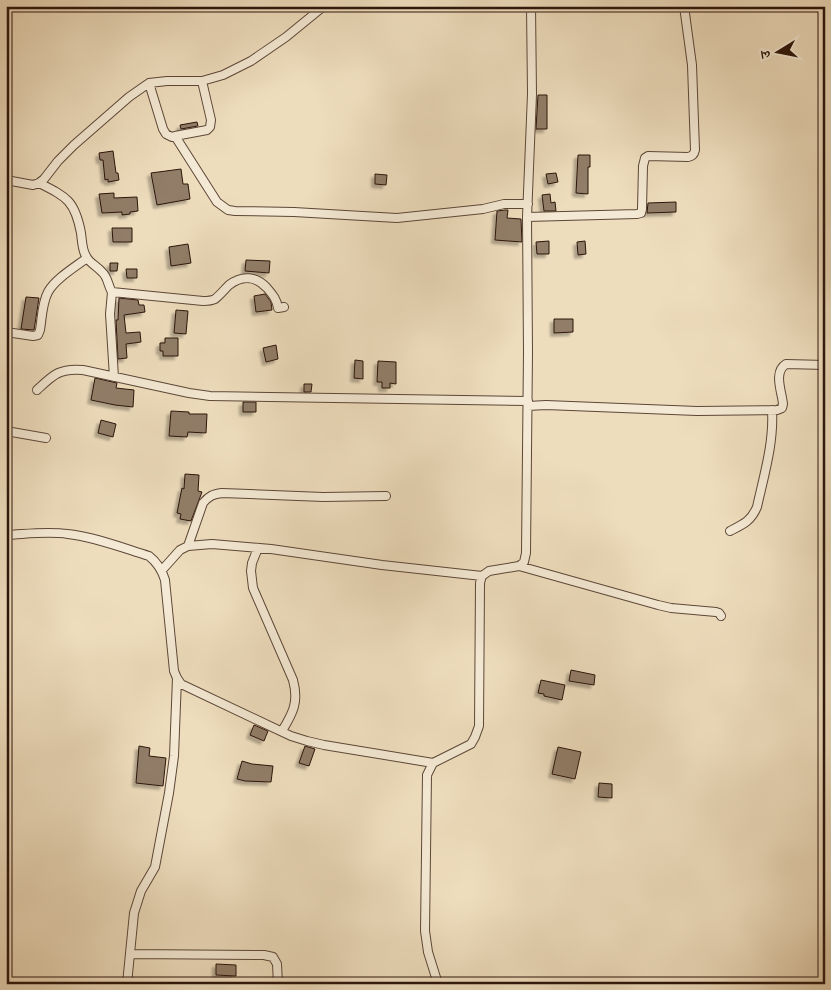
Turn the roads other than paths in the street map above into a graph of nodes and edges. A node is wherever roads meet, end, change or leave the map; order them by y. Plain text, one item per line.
1 (324, 6) edge
2 (531, 6) edge
3 (684, 6) edge
4 (202, 81) junction
5 (148, 83) junction
6 (175, 136) junction
7 (6, 180) edge
8 (39, 183) junction
9 (528, 204) junction
10 (527, 217) junction
11 (87, 258) junction
12 (112, 292) junction
13 (284, 307) dead end
14 (6, 332) edge
15 (825, 365) edge
16 (114, 377) junction
17 (37, 390) dead end
18 (528, 404) junction
19 (772, 410) junction
20 (6, 431) edge
21 (46, 438) dead end
22 (386, 496) dead end
23 (730, 531) dead end
24 (6, 535) edge
25 (188, 546) junction
26 (258, 548) junction
27 (519, 566) junction
28 (162, 570) junction
29 (482, 576) junction
30 (721, 616) dead end
31 (177, 678) junction
32 (282, 731) junction
33 (432, 763) junction
34 (130, 954) junction
35 (127, 984) edge
36 (278, 984) edge
37 (438, 984) edge

1 - 4 street
2 - 9 street
3 - 10 street
4 - 5 street
4 - 6 street
5 - 6 street
5 - 8 street
6 - 9 street
7 - 8 street
8 - 11 street
9 - 10 street
10 - 18 street
11 - 12 street
11 - 14 street
12 - 13 street
12 - 16 street
15 - 19 street
16 - 17 street
16 - 18 street
18 - 19 street
18 - 27 street
19 - 23 street
20 - 21 street
22 - 25 street
24 - 28 street
25 - 26 street
25 - 28 street
26 - 29 street
26 - 32 street
27 - 29 street
27 - 30 street
28 - 31 street
29 - 33 street
31 - 32 street
31 - 34 street
32 - 33 street
33 - 37 street
34 - 35 street
34 - 36 street

